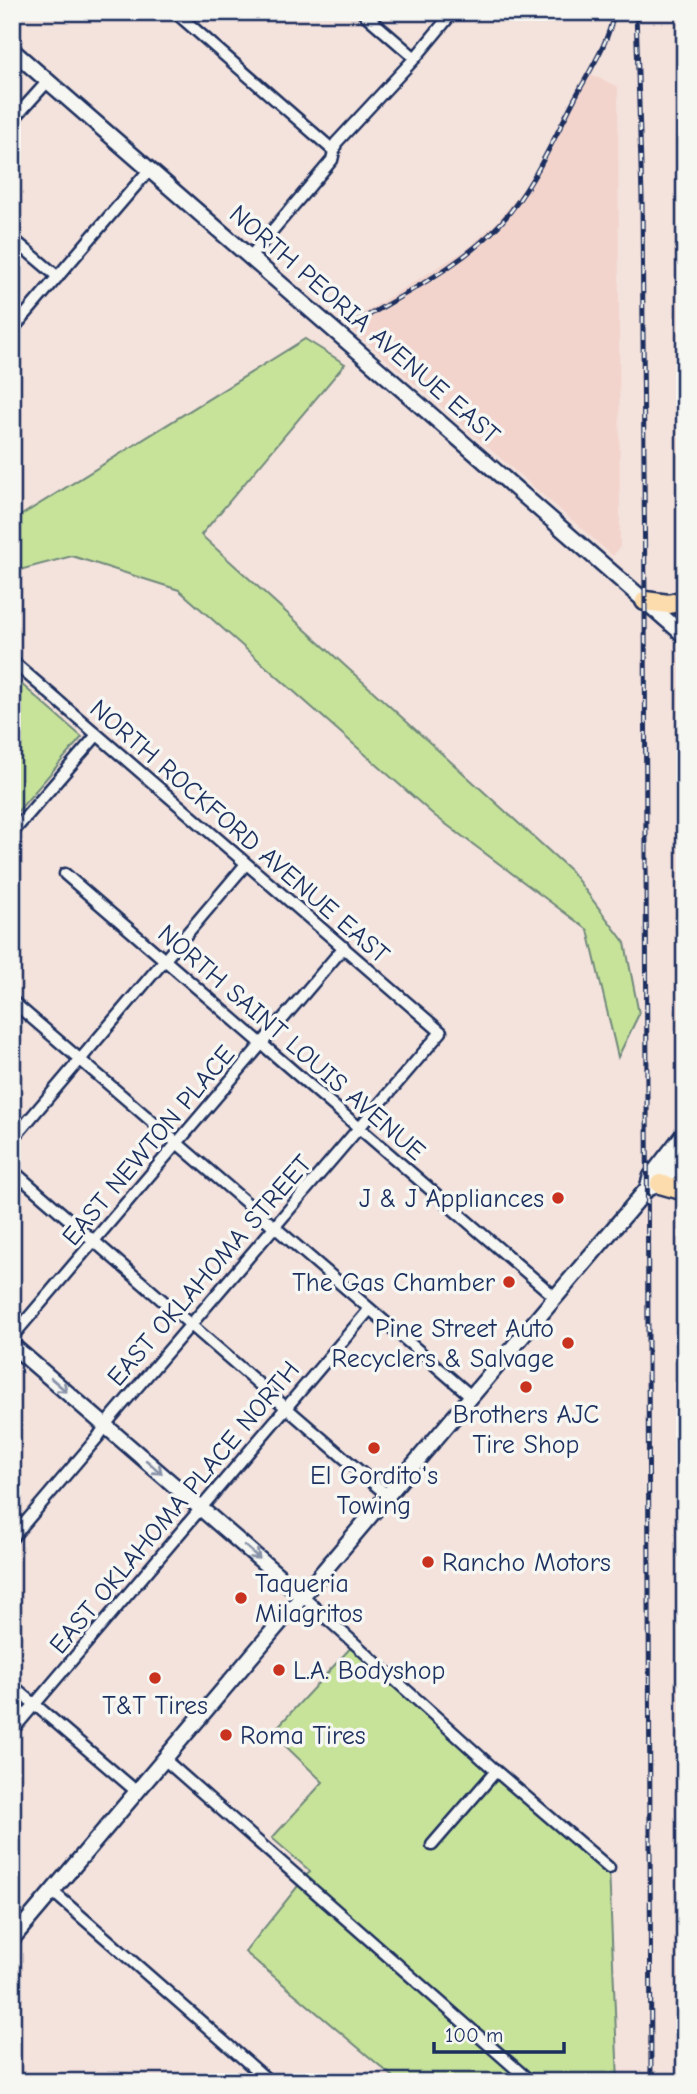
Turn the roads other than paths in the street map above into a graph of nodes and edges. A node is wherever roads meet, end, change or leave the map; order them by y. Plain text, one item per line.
1 (362, 12) edge
2 (453, 12) edge
3 (181, 14) edge
4 (12, 50) edge
5 (415, 58) junction
6 (48, 81) junction
7 (12, 121) edge
8 (334, 151) junction
9 (149, 170) junction
10 (12, 238) edge
11 (250, 257) junction
12 (58, 277) junction
13 (12, 330) edge
14 (685, 600) edge
15 (645, 601) junction
16 (685, 636) edge
17 (12, 661) edge
18 (97, 735) junction
19 (12, 833) edge
20 (246, 864) junction
21 (65, 874) dead end
22 (344, 947) junction
23 (165, 960) junction
24 (12, 1001) edge
25 (441, 1032) joint
26 (261, 1044) junction
27 (81, 1059) junction
28 (359, 1128) junction
29 (685, 1132) edge
30 (12, 1140) edge
31 (177, 1143) junction
32 (685, 1155) edge
33 (12, 1170) edge
34 (654, 1187) junction
35 (685, 1191) edge
36 (273, 1227) junction
37 (94, 1242) junction
38 (555, 1297) junction
39 (369, 1310) junction
40 (190, 1325) junction
41 (12, 1337) edge
42 (12, 1345) edge
43 (471, 1396) junction
44 (286, 1406) junction
45 (106, 1426) junction
46 (387, 1495) junction
47 (202, 1508) junction
48 (12, 1538) edge
49 (302, 1596) junction
50 (12, 1685) edge
51 (35, 1704) junction
52 (12, 1731) edge
53 (164, 1759) junction
54 (496, 1771) junction
55 (136, 1791) junction
56 (432, 1844) dead end
57 (609, 1868) dead end
58 (52, 1891) junction
59 (12, 1938) edge
60 (270, 2082) edge
61 (531, 2082) edge

1 - 5 street
2 - 5 street
3 - 8 street
4 - 6 main road, NORTH PEORIA AVENUE EAST
5 - 8 street
6 - 7 street
6 - 9 main road, NORTH PEORIA AVENUE EAST
8 - 11 street
9 - 11 main road, NORTH PEORIA AVENUE EAST
9 - 12 street
10 - 12 street
11 - 15 main road, NORTH PEORIA AVENUE EAST
12 - 13 street
14 - 15 highway
15 - 16 main road, NORTH PEORIA AVENUE EAST
17 - 18 street, NORTH ROCKFORD AVENUE EAST
18 - 19 street
18 - 20 street, NORTH ROCKFORD AVENUE EAST
20 - 22 street, NORTH ROCKFORD AVENUE EAST
20 - 23 street
21 - 23 street, NORTH SAINT LOUIS AVENUE
22 - 25 street, NORTH ROCKFORD AVENUE EAST
22 - 26 street, EAST NEWTON PLACE
23 - 26 street, NORTH SAINT LOUIS AVENUE
23 - 27 street
24 - 27 street
25 - 28 street, EAST OKLAHOMA STREET
26 - 28 street, NORTH SAINT LOUIS AVENUE
26 - 31 street, EAST NEWTON PLACE
27 - 30 street
27 - 31 street
28 - 36 street, EAST OKLAHOMA STREET
28 - 38 street, NORTH SAINT LOUIS AVENUE
29 - 34 main road
31 - 36 street
31 - 37 street, EAST NEWTON PLACE
32 - 34 main road
33 - 37 street
34 - 35 highway
34 - 38 main road
36 - 39 street
36 - 40 street, EAST OKLAHOMA STREET
37 - 40 street
37 - 41 street, EAST NEWTON PLACE
38 - 43 main road
39 - 43 street
39 - 44 street, EAST OKLAHOMA PLACE NORTH
40 - 44 street
40 - 45 street, EAST OKLAHOMA STREET
42 -> 45 main road
43 - 46 main road
44 - 46 street
44 - 47 street, EAST OKLAHOMA PLACE NORTH
45 -> 47 main road
45 - 48 street, EAST OKLAHOMA STREET
46 - 49 main road
47 -> 49 main road
47 - 51 street, EAST OKLAHOMA PLACE NORTH
49 - 53 main road
49 - 54 street
50 - 51 street
51 - 52 street, EAST OKLAHOMA PLACE NORTH
51 - 55 street
53 - 55 main road
53 - 61 street
54 - 56 street
54 - 57 street
55 - 58 main road
58 - 59 main road
58 - 60 street

